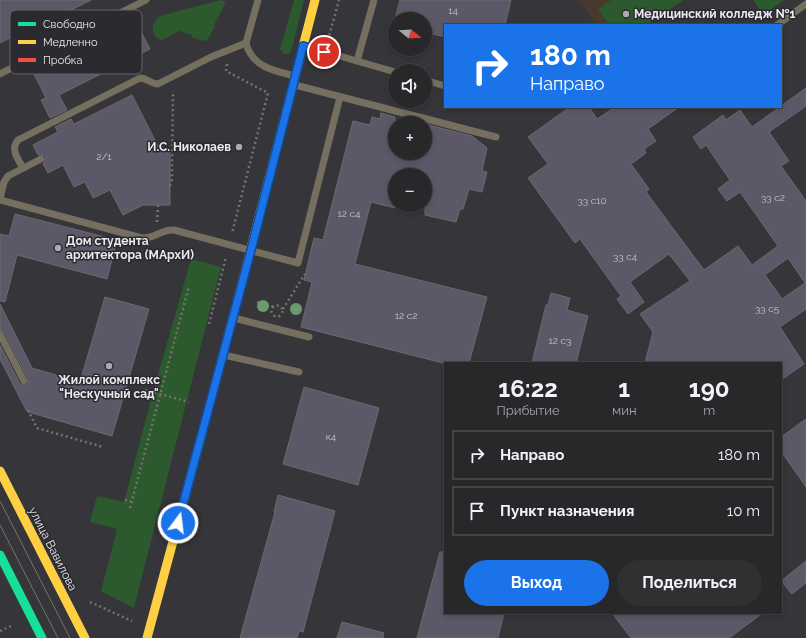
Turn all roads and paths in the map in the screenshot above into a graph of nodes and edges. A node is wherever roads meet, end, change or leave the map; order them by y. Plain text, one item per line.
1 (146, 0) edge
2 (258, 0) edge
3 (315, 0) edge
4 (374, 0) edge
5 (806, 4) edge
6 (126, 10) edge
7 (778, 24) edge
8 (246, 43) junction
9 (303, 46) junction
10 (357, 61) junction
11 (10, 69) edge
12 (388, 70) edge
13 (0, 74) edge
14 (173, 76) junction
15 (294, 80) junction
16 (432, 82) edge
17 (444, 86) edge
18 (268, 93) dead end
19 (340, 97) junction
20 (496, 137) dead end
21 (41, 159) dead end
22 (23, 168) junction
23 (170, 186) dead end
24 (0, 200) edge
25 (158, 205) dead end
26 (157, 221) dead end
27 (229, 244) junction
28 (251, 250) junction
29 (305, 274) dead end
30 (189, 286) dead end
31 (255, 301) dead end
32 (274, 307) junction
33 (283, 309) junction
34 (232, 317) junction
35 (208, 327) dead end
36 (0, 334) edge
37 (309, 337) dead end
38 (222, 354) junction
39 (299, 372) dead end
40 (24, 381) dead end
41 (145, 390) dead end
42 (160, 394) junction
43 (191, 394) dead end
44 (28, 410) dead end
45 (103, 447) dead end
46 (0, 471) edge
47 (125, 500) dead end
48 (131, 501) junction
49 (130, 508) dead end
50 (0, 555) edge
51 (85, 600) dead end
52 (135, 615) dead end
53 (12, 626) dead end
54 (0, 631) edge
55 (42, 638) edge
56 (84, 638) edge
57 (147, 638) edge

1 - 6 lane
2 - 8 lane
3 - 9 street
4 - 10 lane
5 - 7 lane
8 - 14 lane
8 - 15 lane
9 - 10 lane
9 - 15 street
10 - 12 lane
11 - 13 lane
14 - 22 lane
14 - 23 path
15 - 19 lane
15 - 28 street
16 - 17 lane
18 - 27 path
19 - 20 lane
19 - 28 lane
21 - 22 lane
22 - 24 lane
24 - 27 lane
25 - 26 path
27 - 28 lane
27 - 35 path
28 - 34 street
29 - 33 path
30 - 42 path
31 - 32 path
32 - 33 path
32 - 33 path
34 - 37 lane
34 - 38 street
36 - 40 lane
38 - 39 lane
38 - 57 street
41 - 42 path
42 - 43 path
42 - 48 path
44 - 45 path
46 - 56 street, улица Вавилова
47 - 48 path
48 - 49 path
50 - 55 street
51 - 52 path
53 - 54 path

